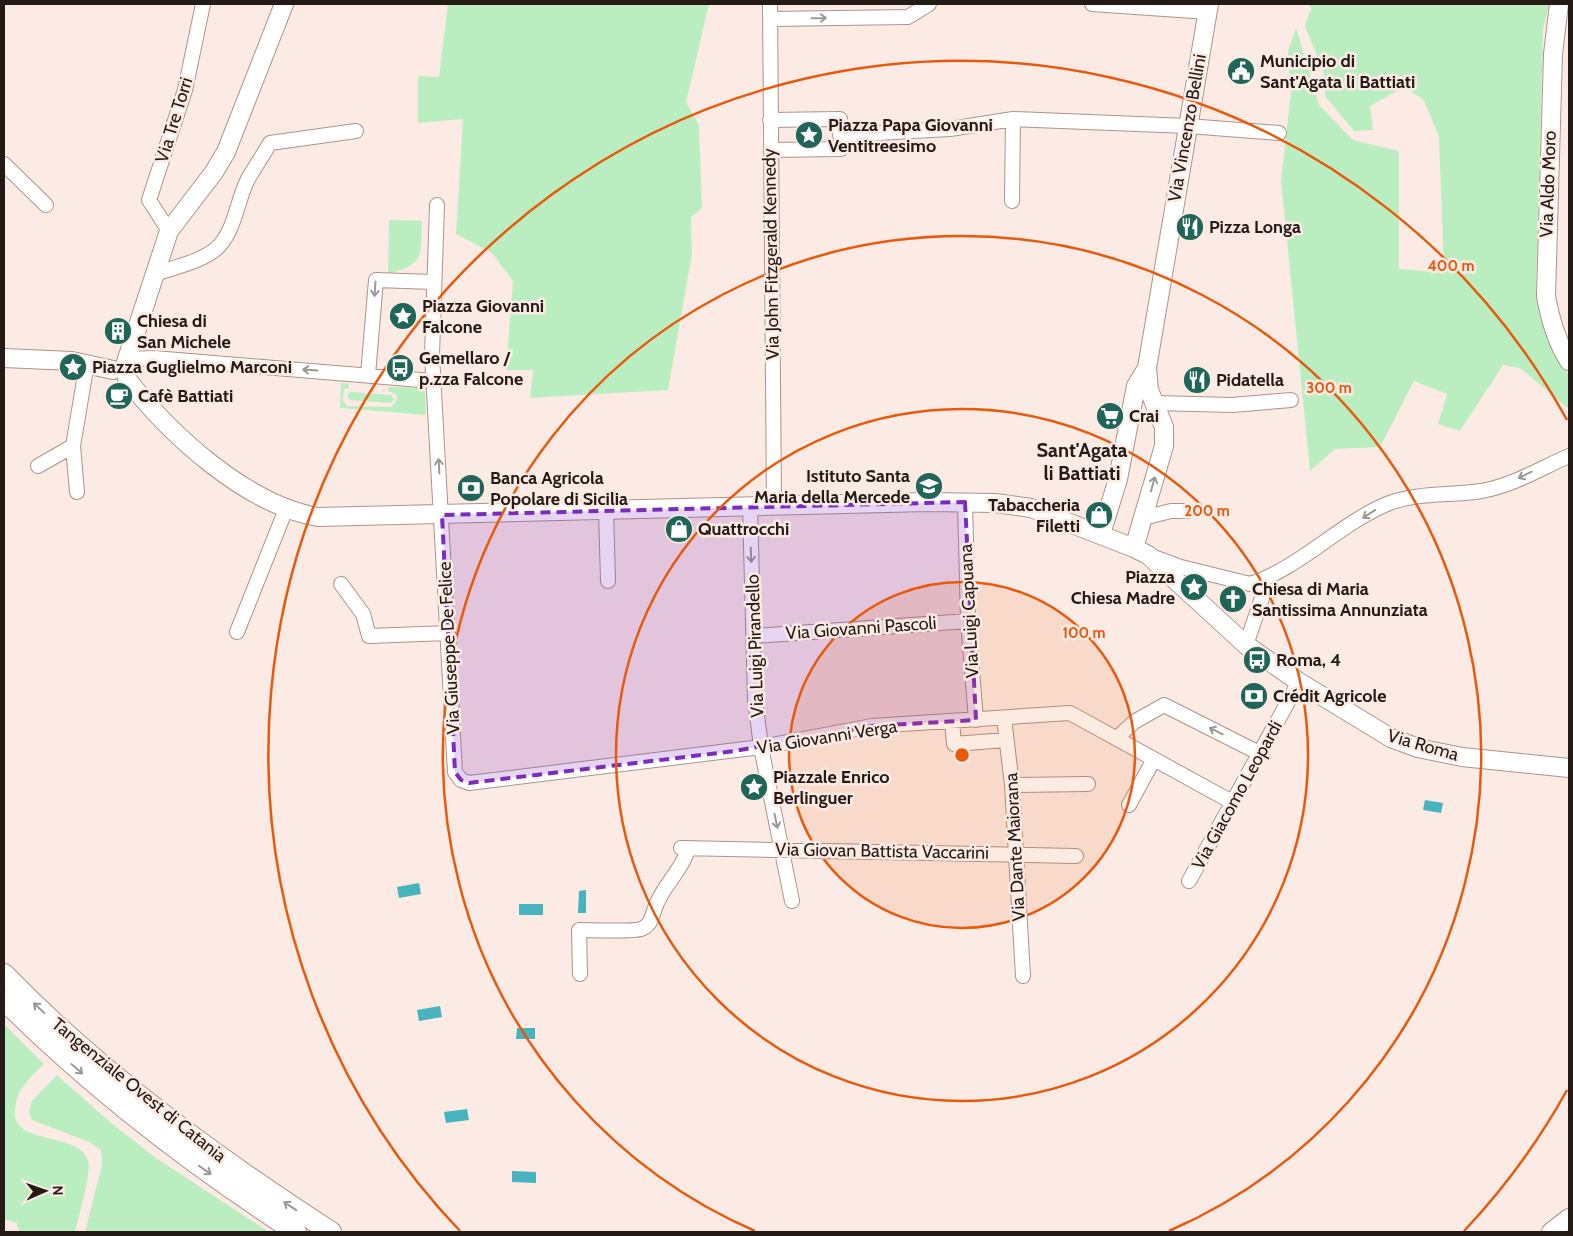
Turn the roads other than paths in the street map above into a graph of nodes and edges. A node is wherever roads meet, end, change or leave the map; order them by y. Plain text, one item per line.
1 (203, 4) edge
2 (284, 4) edge
3 (770, 4) edge
4 (928, 4) edge
5 (1092, 4) edge
6 (1560, 4) edge
7 (1208, 8) edge
8 (770, 19) junction
9 (1013, 118) junction
10 (770, 120) junction
11 (1188, 126) junction
12 (356, 131) dead end
13 (1279, 133) dead end
14 (845, 134) junction
15 (771, 150) junction
16 (4, 164) edge
17 (1012, 201) dead end
18 (46, 205) dead end
19 (437, 205) dead end
20 (169, 231) junction
21 (155, 274) junction
22 (433, 282) junction
23 (4, 358) edge
24 (1569, 361) edge
25 (87, 363) junction
26 (123, 368) junction
27 (1146, 368) junction
28 (363, 374) junction
29 (433, 381) junction
30 (1134, 395) junction
31 (1154, 400) junction
32 (1291, 400) dead end
33 (73, 446) junction
34 (1569, 456) edge
35 (38, 466) dead end
36 (77, 492) dead end
37 (965, 502) junction
38 (774, 505) junction
39 (750, 506) junction
40 (286, 509) junction
41 (606, 510) junction
42 (1188, 511) dead end
43 (442, 515) junction
44 (1143, 518) junction
45 (1101, 534) junction
46 (1141, 551) junction
47 (608, 581) dead end
48 (1254, 582) junction
49 (341, 584) dead end
50 (968, 621) junction
51 (237, 632) dead end
52 (448, 633) junction
53 (754, 636) junction
54 (1246, 645) junction
55 (1299, 682) junction
56 (1004, 718) junction
57 (976, 720) junction
58 (952, 721) junction
59 (1117, 738) junction
60 (1006, 740) junction
61 (761, 747) junction
62 (1259, 753) junction
63 (1154, 759) junction
64 (1569, 768) edge
65 (461, 780) joint
66 (1012, 784) junction
67 (1088, 784) dead end
68 (1232, 802) junction
69 (1129, 805) dead end
70 (782, 850) junction
71 (1015, 854) junction
72 (1076, 856) dead end
73 (1189, 881) dead end
74 (792, 901) dead end
75 (4, 974) edge
76 (580, 974) dead end
77 (1023, 976) dead end
78 (4, 1000) edge
79 (1569, 1218) edge
80 (296, 1232) edge
81 (330, 1232) edge
82 (1551, 1232) edge

1 - 20 street, Via Tre Torri
2 - 20 main road
3 - 8 street, Via John Fitzgerald Kennedy
8 -> 4 street
5 - 7 street
6 - 24 main road, Via Aldo Moro
7 - 11 main road, Via Vincenzo Bellini
8 - 10 street, Via John Fitzgerald Kennedy
9 - 11 street
9 - 14 street
9 - 17 street
10 - 14 street
10 - 15 street, Via John Fitzgerald Kennedy
11 - 13 street
11 - 27 main road, Via Vincenzo Bellini
12 - 21 street
14 - 15 street
15 - 38 street, Via John Fitzgerald Kennedy
16 - 18 street
19 - 22 street, Via Giuseppe De Felice
20 - 21 main road
21 - 26 main road
22 -> 28 street
22 - 29 street, Via Giuseppe De Felice
23 - 25 main road
25 - 26 main road
25 - 33 street
28 -> 26 street
26 - 40 main road, Via Roma
27 - 30 main road
27 - 31 main road
28 - 29 street
43 -> 29 street, Via Giuseppe De Felice
30 - 31 main road
30 - 45 main road
31 - 32 street
44 -> 31 main road
33 - 35 street
33 - 36 street
34 -> 48 street
37 - 38 main road, Via Roma
37 - 45 main road, Via Roma
37 - 50 street, Via Luigi Capuana
38 - 39 main road, Via Roma
39 - 41 main road, Via Roma
39 -> 53 street, Via Luigi Pirandello
40 - 43 main road, Via Roma
40 - 51 street
41 - 43 main road, Via Roma
41 - 47 street
42 - 44 street
43 - 52 street, Via Giuseppe De Felice
44 - 46 main road
45 - 46 main road, Via Roma
46 - 48 street
46 - 54 main road, Via Roma
48 - 54 street
49 - 52 street
50 - 53 street, Via Giovanni Pascoli
50 - 57 street, Via Luigi Capuana
52 - 65 street, Via Giuseppe De Felice
53 - 61 street, Via Luigi Pirandello
54 - 55 main road, Via Roma
55 - 62 street, Via Giacomo Leopardi
55 - 64 main road, Via Roma
56 - 57 street, Via Giovanni Verga
56 - 59 street, Via Giovanni Verga
56 - 60 street, Via Dante Maiorana
57 - 58 street, Via Giovanni Verga
58 - 60 street
58 - 61 street, Via Giovanni Verga
62 -> 59 street
59 - 63 street, Via Giovanni Verga
60 - 66 street, Via Dante Maiorana
61 - 65 street, Via Giovanni Verga
61 -> 70 street, Via Luigi Pirandello
62 - 68 street, Via Giacomo Leopardi
63 - 68 street, Via Giovanni Verga
63 - 69 street
66 - 67 street
66 - 71 street, Via Dante Maiorana
68 - 73 street, Via Giacomo Leopardi
70 - 71 street, Via Giovan Battista Vaccarini
70 - 74 street, Via Luigi Pirandello
70 - 76 street, Via Giovan Battista Vaccarini
71 - 72 street, Via Giovan Battista Vaccarini
71 - 77 street, Via Dante Maiorana
81 -> 75 highway, Tangenziale Ovest di Catania
78 -> 80 highway, Tangenziale Ovest di Catania
79 - 82 main road

